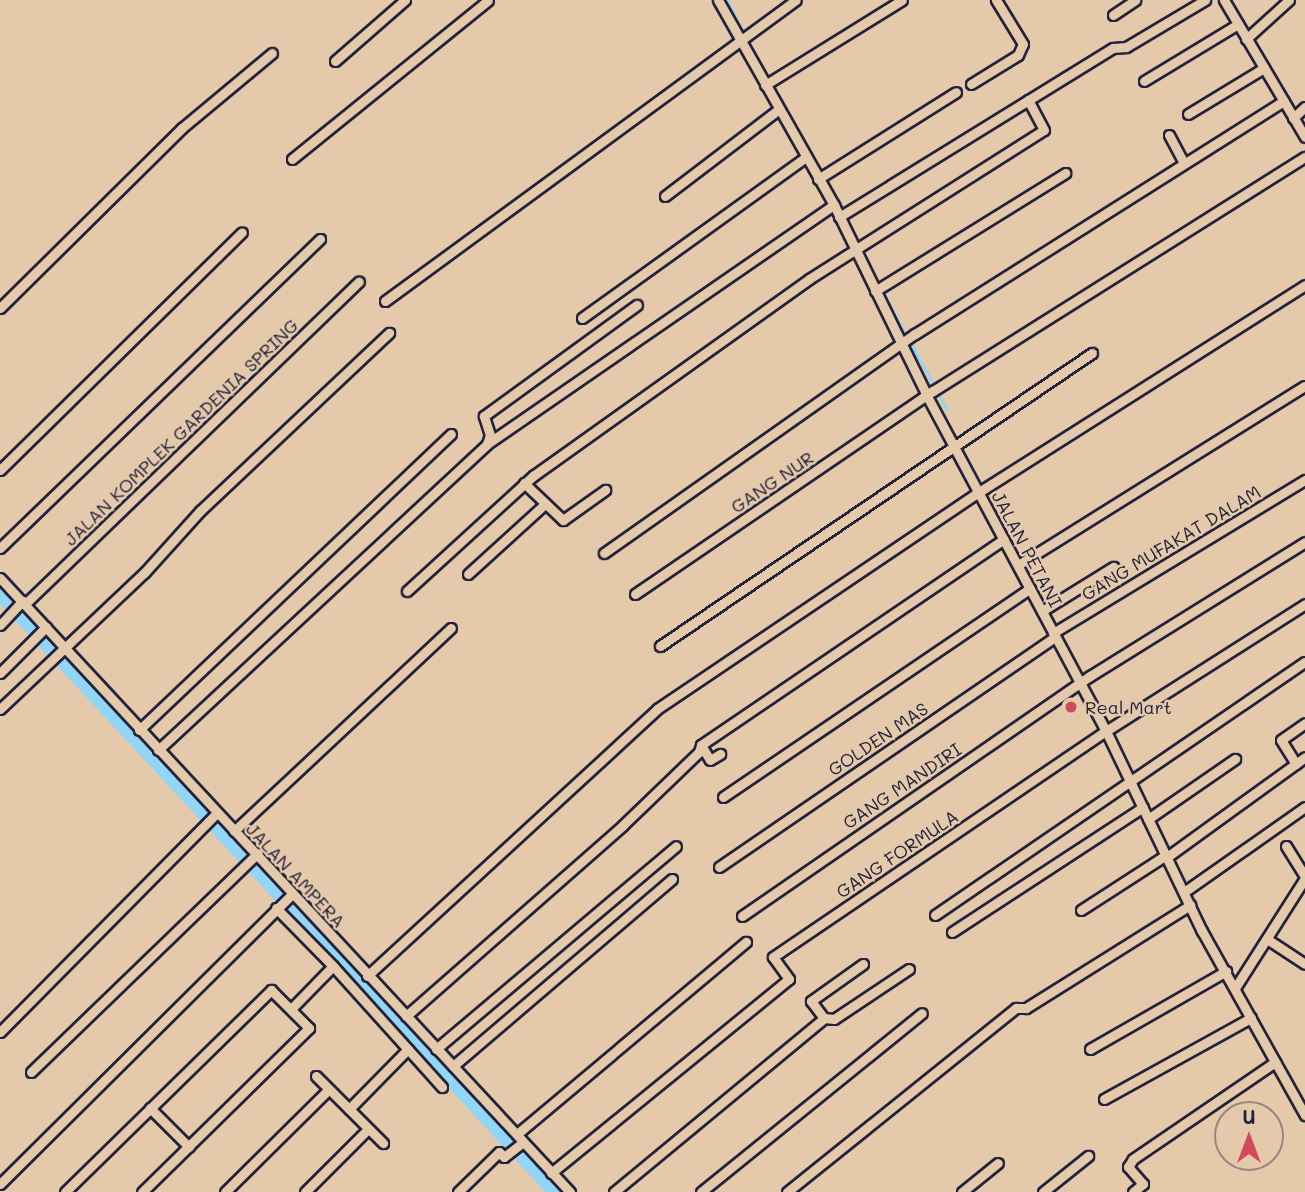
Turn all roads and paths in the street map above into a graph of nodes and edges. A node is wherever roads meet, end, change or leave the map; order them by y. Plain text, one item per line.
1 (405, 0) edge
2 (488, 0) edge
3 (718, 0) edge
4 (796, 0) edge
5 (902, 0) edge
6 (996, 0) edge
7 (1135, 0) edge
8 (1205, 0) edge
9 (1224, 0) edge
10 (1289, 0) edge
11 (1113, 15) dead end
12 (1238, 24) junction
13 (742, 36) junction
14 (1246, 39) junction
15 (272, 53) dead end
16 (335, 61) dead end
17 (1264, 68) junction
18 (1144, 82) dead end
19 (770, 83) junction
20 (971, 84) dead end
21 (956, 92) dead end
22 (1028, 100) junction
23 (1283, 101) junction
24 (1305, 107) edge
25 (778, 110) junction
26 (1188, 114) dead end
27 (1293, 118) junction
28 (1169, 135) dead end
29 (1305, 137) edge
30 (806, 157) junction
31 (1305, 157) edge
32 (292, 159) dead end
33 (1184, 163) junction
34 (1065, 173) dead end
35 (818, 179) junction
36 (665, 196) dead end
37 (834, 205) junction
38 (842, 216) junction
39 (242, 232) dead end
40 (320, 239) dead end
41 (852, 250) junction
42 (359, 282) dead end
43 (1305, 285) edge
44 (879, 288) junction
45 (385, 301) dead end
46 (638, 305) dead end
47 (0, 308) edge
48 (582, 318) dead end
49 (389, 333) dead end
50 (908, 339) junction
51 (1092, 354) dead end
52 (1305, 386) edge
53 (930, 394) junction
54 (451, 434) dead end
55 (487, 444) junction
56 (954, 445) junction
57 (0, 471) edge
58 (1305, 480) edge
59 (524, 483) junction
60 (606, 490) dead end
61 (979, 492) junction
62 (545, 504) junction
63 (1004, 539) junction
64 (1305, 541) edge
65 (0, 548) edge
66 (604, 553) dead end
67 (1018, 565) junction
68 (1113, 567) dead end
69 (468, 574) dead end
70 (0, 578) edge
71 (1030, 588) junction
72 (407, 591) dead end
73 (635, 594) dead end
74 (23, 603) junction
75 (1305, 604) edge
76 (1042, 611) junction
77 (0, 625) edge
78 (451, 628) dead end
79 (44, 629) junction
80 (1054, 635) junction
81 (660, 646) dead end
82 (63, 650) junction
83 (1305, 662) edge
84 (0, 673) edge
85 (1082, 684) junction
86 (0, 709) edge
87 (1305, 723) edge
88 (139, 730) junction
89 (1106, 731) junction
90 (701, 745) junction
91 (158, 750) junction
92 (720, 754) dead end
93 (1305, 757) edge
94 (1236, 759) dead end
95 (1296, 764) junction
96 (1130, 780) junction
97 (723, 797) dead end
98 (1143, 807) junction
99 (1305, 807) edge
100 (214, 816) junction
101 (1148, 819) junction
102 (234, 831) junction
103 (676, 846) dead end
104 (1286, 846) dead end
105 (256, 855) junction
106 (1167, 856) junction
107 (719, 867) dead end
108 (1305, 877) edge
109 (672, 879) dead end
110 (1184, 892) junction
111 (284, 901) junction
112 (1190, 905) junction
113 (1081, 910) dead end
114 (935, 915) dead end
115 (742, 916) dead end
116 (952, 932) dead end
117 (1267, 939) junction
118 (746, 942) dead end
119 (863, 964) dead end
120 (1305, 964) edge
121 (333, 966) junction
122 (909, 969) dead end
123 (1226, 971) junction
124 (367, 976) junction
125 (1239, 984) junction
126 (291, 1009) junction
127 (922, 1013) dead end
128 (405, 1016) junction
129 (824, 1018) junction
130 (1251, 1018) junction
131 (0, 1032) edge
132 (408, 1049) junction
133 (436, 1049) junction
134 (1090, 1049) dead end
135 (1275, 1062) junction
136 (453, 1066) junction
137 (31, 1072) dead end
138 (316, 1076) dead end
139 (442, 1087) dead end
140 (329, 1089) junction
141 (1104, 1099) dead end
142 (150, 1108) junction
143 (349, 1110) junction
144 (1305, 1115) edge
145 (369, 1129) junction
146 (520, 1140) junction
147 (383, 1143) dead end
148 (189, 1147) junction
149 (1088, 1156) dead end
150 (998, 1163) dead end
151 (551, 1173) junction
152 (0, 1184) edge
153 (65, 1192) edge
154 (142, 1192) edge
155 (225, 1192) edge
156 (305, 1192) edge
157 (458, 1192) edge
158 (570, 1192) edge
159 (614, 1192) edge
160 (701, 1192) edge
161 (787, 1192) edge
162 (962, 1192) edge
163 (1043, 1192) edge
164 (1133, 1192) edge

1 - 16 street
2 - 32 street
3 - 13 street, JALAN PETANI
4 - 13 street
5 - 19 street
6 - 20 street
7 - 11 street
8 - 22 street
9 - 12 street
10 - 14 street
12 - 14 street
12 - 18 street
13 - 19 street, JALAN PETANI
13 - 45 street
14 - 17 street
15 - 47 street
17 - 23 street
17 - 26 street
19 - 25 street, JALAN PETANI
21 - 35 street
22 - 38 street
22 - 41 street
23 - 27 street
23 - 33 street
24 - 27 street
25 - 30 street, JALAN PETANI
25 - 36 street
27 - 29 street
28 - 33 street
30 - 35 street, JALAN PETANI
30 - 48 street
31 - 53 street, GANG NUR
33 - 50 street
34 - 44 street
35 - 37 street, JALAN PETANI
37 - 38 street, JALAN PETANI
37 - 55 street
38 - 41 street, JALAN PETANI
39 - 57 street
40 - 65 street
41 - 44 street, JALAN PETANI
41 - 59 street
42 - 74 street, JALAN KOMPLEK GARDENIA SPRING
43 - 61 street
44 - 50 street, JALAN PETANI
46 - 55 street
49 - 82 street
50 - 53 street, JALAN PETANI
50 - 66 street
51 - 56 street
52 - 67 street
53 - 56 street, JALAN PETANI
53 - 73 street, GANG NUR
54 - 88 street
55 - 91 street
56 - 61 street, JALAN PETANI
56 - 81 street
58 - 80 street, GANG MUFAKAT DALAM
59 - 62 street
59 - 72 street
60 - 62 street
61 - 63 street, JALAN PETANI
61 - 124 street
62 - 69 street
63 - 67 street, JALAN PETANI
63 - 90 street
64 - 85 street, GANG MANDIRI
67 - 71 street, JALAN PETANI
68 - 76 street
70 - 74 street, JALAN AMPERA
71 - 76 street, JALAN PETANI
71 - 97 street
74 - 77 street, JALAN KOMPLEK GARDENIA SPRING
74 - 79 street, JALAN AMPERA
75 - 89 street, GANG FORMULA
76 - 80 street, JALAN PETANI
78 - 102 street
79 - 82 street, JALAN AMPERA
79 - 84 street
80 - 85 street, JALAN PETANI
80 - 107 street, GOLDEN MAS
82 - 86 street
82 - 88 street, JALAN AMPERA
83 - 96 street
85 - 89 street, JALAN PETANI
85 - 115 street, GANG MANDIRI
87 - 95 street
88 - 91 street, JALAN AMPERA
89 - 96 street, JALAN PETANI
89 - 151 street, GANG FORMULA
90 - 92 street
90 - 128 street
91 - 100 street, JALAN AMPERA
93 - 95 street
94 - 101 street
95 - 106 street
96 - 98 street, JALAN PETANI
96 - 114 street
98 - 101 street, JALAN PETANI
98 - 116 street
99 - 110 street
100 - 102 street, JALAN AMPERA
100 - 131 street
101 - 106 street, JALAN PETANI
102 - 105 street, JALAN AMPERA
103 - 133 street
104 - 108 street
105 - 111 street, JALAN AMPERA
105 - 137 street
106 - 110 street, JALAN PETANI
106 - 113 street
108 - 117 street
109 - 136 street
110 - 112 street, JALAN PETANI
111 - 121 street
111 - 124 street, JALAN AMPERA
111 - 152 street
112 - 123 street, JALAN PETANI
112 - 161 street
117 - 120 street
117 - 125 street
118 - 146 street
119 - 129 street
121 - 126 street
121 - 132 street
122 - 129 street
123 - 125 street, JALAN PETANI
123 - 134 street
124 - 128 street, JALAN AMPERA
125 - 130 street, JALAN PETANI
126 - 142 street
126 - 148 street
127 - 160 street
128 - 133 street, JALAN AMPERA
129 - 159 street
130 - 135 street, JALAN PETANI
130 - 141 street
132 - 139 street
132 - 143 street
133 - 136 street, JALAN AMPERA
135 - 144 street, JALAN PETANI
135 - 164 street
136 - 146 street, JALAN AMPERA
138 - 140 street
140 - 143 street
140 - 155 street
142 - 148 street
142 - 153 street
143 - 145 street
145 - 147 street
145 - 156 street
146 - 151 street, JALAN AMPERA
146 - 157 street
148 - 154 street
149 - 163 street
150 - 162 street
151 - 158 street, JALAN AMPERA

